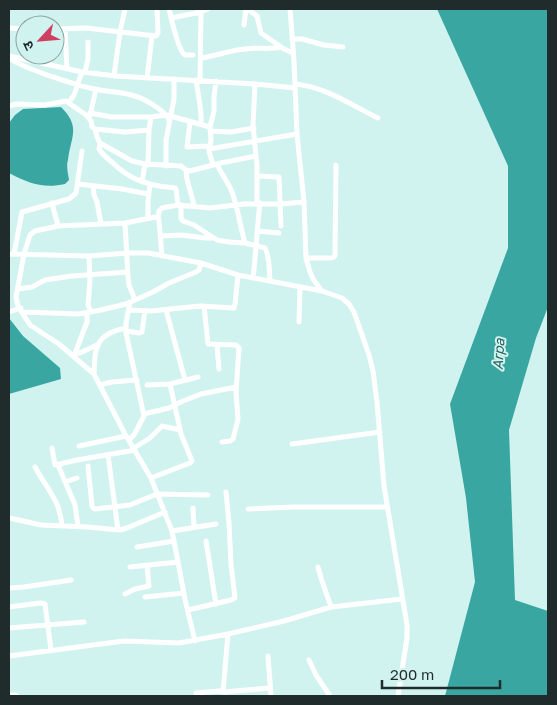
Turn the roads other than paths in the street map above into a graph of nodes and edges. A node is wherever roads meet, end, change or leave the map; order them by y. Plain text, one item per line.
1 (125, 9) edge
2 (157, 9) edge
3 (169, 9) edge
4 (208, 9) edge
5 (247, 9) edge
6 (290, 9) edge
7 (201, 10) edge
8 (171, 18) junction
9 (244, 25) dead end
10 (65, 29) joint
11 (120, 32) junction
12 (152, 36) junction
13 (292, 39) junction
14 (88, 42) dead end
15 (282, 46) junction
16 (343, 47) dead end
17 (294, 52) junction
18 (193, 55) dead end
19 (9, 57) edge
20 (201, 58) junction
21 (49, 65) edge
22 (67, 68) junction
23 (84, 72) junction
24 (114, 76) junction
25 (147, 78) junction
26 (174, 79) junction
27 (198, 80) junction
28 (216, 81) junction
29 (255, 84) junction
30 (78, 85) junction
31 (295, 86) junction
32 (96, 89) junction
33 (68, 102) junction
34 (10, 104) edge
35 (90, 116) junction
36 (151, 117) junction
37 (169, 117) junction
38 (378, 118) dead end
39 (190, 122) junction
40 (201, 124) junction
41 (254, 128) junction
42 (95, 129) junction
43 (210, 129) junction
44 (149, 130) junction
45 (298, 134) junction
46 (255, 140) junction
47 (100, 143) junction
48 (209, 147) junction
49 (82, 152) dead end
50 (256, 156) junction
51 (147, 164) junction
52 (215, 164) junction
53 (336, 165) dead end
54 (166, 166) junction
55 (186, 170) junction
56 (257, 176) junction
57 (142, 182) junction
58 (78, 184) junction
59 (150, 184) junction
60 (93, 186) junction
61 (148, 194) junction
62 (304, 202) junction
63 (52, 203) junction
64 (259, 203) junction
65 (280, 204) junction
66 (179, 205) junction
67 (236, 205) junction
68 (194, 206) junction
69 (158, 217) junction
70 (148, 218) junction
71 (125, 223) junction
72 (101, 224) junction
73 (58, 226) junction
74 (281, 226) dead end
75 (257, 231) junction
76 (279, 233) dead end
77 (160, 236) junction
78 (214, 238) junction
79 (245, 242) junction
80 (256, 245) junction
81 (128, 253) junction
82 (11, 254) edge
83 (24, 254) junction
84 (89, 256) junction
85 (162, 256) junction
86 (306, 258) junction
87 (202, 263) junction
88 (128, 272) junction
89 (90, 274) junction
90 (238, 276) junction
91 (253, 278) junction
92 (270, 281) junction
93 (300, 287) junction
94 (18, 289) junction
95 (322, 291) junction
96 (132, 301) junction
97 (204, 306) junction
98 (22, 310) junction
99 (129, 310) junction
100 (166, 310) junction
101 (145, 311) junction
102 (9, 312) edge
103 (89, 312) junction
104 (299, 322) dead end
105 (126, 329) junction
106 (97, 345) junction
107 (217, 345) junction
108 (75, 354) junction
109 (219, 369) dead end
110 (94, 374) junction
111 (198, 377) dead end
112 (136, 380) junction
113 (186, 380) junction
114 (147, 384) dead end
115 (170, 384) junction
116 (100, 385) junction
117 (236, 387) junction
118 (175, 405) junction
119 (144, 414) junction
120 (180, 430) junction
121 (380, 432) junction
122 (128, 438) junction
123 (222, 442) dead end
124 (292, 444) dead end
125 (79, 446) dead end
126 (52, 448) dead end
127 (134, 449) junction
128 (108, 455) junction
129 (58, 465) junction
130 (88, 466) dead end
131 (35, 468) dead end
132 (77, 478) dead end
133 (151, 478) junction
134 (65, 482) junction
135 (226, 492) dead end
136 (158, 494) junction
137 (208, 495) dead end
138 (115, 507) junction
139 (387, 507) junction
140 (193, 508) dead end
141 (248, 509) dead end
142 (165, 512) junction
143 (9, 518) edge
144 (216, 524) dead end
145 (62, 526) junction
146 (78, 526) junction
147 (194, 527) junction
148 (118, 530) junction
149 (172, 531) junction
150 (206, 541) dead end
151 (174, 542) junction
152 (137, 547) dead end
153 (178, 562) junction
154 (147, 566) junction
155 (318, 567) dead end
156 (130, 568) dead end
157 (72, 580) dead end
158 (9, 588) edge
159 (184, 593) junction
160 (125, 594) dead end
161 (145, 597) dead end
162 (402, 599) junction
163 (216, 604) junction
164 (9, 607) edge
165 (331, 607) junction
166 (188, 610) junction
167 (84, 622) dead end
168 (49, 625) junction
169 (9, 628) edge
170 (228, 634) junction
171 (195, 640) junction
172 (51, 650) junction
173 (9, 656) edge
174 (268, 656) dead end
175 (309, 660) dead end
176 (270, 688) junction
177 (196, 693) dead end
178 (221, 693) edge
179 (236, 694) edge
180 (9, 695) edge
181 (16, 696) edge
182 (271, 696) edge
183 (330, 696) edge
184 (398, 696) edge

1 - 11 street
2 - 12 street
3 - 8 street
4 - 7 street
5 - 9 street
5 - 15 street
6 - 13 street
7 - 8 street
7 - 20 street
8 - 18 street
10 - 11 street
10 - 22 street
11 - 12 street
11 - 24 street
12 - 25 street
13 - 16 street
13 - 17 street
14 - 23 street
15 - 17 street
15 - 20 street
17 - 31 street
19 - 30 street
20 - 27 street
21 - 22 street
22 - 23 street
23 - 24 street
23 - 30 street
24 - 25 street
25 - 26 street
26 - 27 street
26 - 37 street
27 - 28 street
27 - 40 street
28 - 29 street
28 - 43 street
29 - 31 street
29 - 41 street
30 - 32 street
30 - 33 street
31 - 38 street
31 - 45 street
32 - 35 street
32 - 37 street
33 - 34 street
33 - 35 street
35 - 36 street
35 - 42 street
36 - 37 street
36 - 44 street
37 - 39 street
37 - 54 street
39 - 40 street
39 - 48 street
40 - 43 street
41 - 43 street
41 - 46 street
42 - 44 street
42 - 47 street
43 - 48 street
44 - 51 street
45 - 46 street
45 - 62 street
46 - 48 street
46 - 50 street
47 - 51 street
47 - 57 street
48 - 52 street
49 - 58 street
50 - 52 street
50 - 56 street
51 - 54 street
51 - 57 street
52 - 55 street
52 - 67 street
53 - 86 street
54 - 55 street
55 - 68 street
56 - 64 street
56 - 65 street
57 - 59 street
58 - 60 street
58 - 63 street
59 - 61 street
59 - 66 street
60 - 61 street
60 - 72 street
61 - 70 street
62 - 65 street
62 - 86 street
63 - 73 street
63 - 82 street
64 - 65 street
64 - 67 street
64 - 75 street
65 - 74 street
66 - 68 street
66 - 69 street
66 - 78 street
67 - 68 street
67 - 79 street
69 - 70 street
69 - 77 street
70 - 71 street
71 - 72 street
71 - 81 street
72 - 73 street
73 - 83 street
75 - 76 street
75 - 80 street
77 - 78 street
77 - 85 street
78 - 79 street
79 - 80 street
80 - 91 street
80 - 92 street
81 - 84 street
81 - 85 street
81 - 88 street
82 - 83 street
83 - 84 street
83 - 94 street
84 - 89 street
85 - 87 street
86 - 95 street
87 - 90 street
87 - 96 street
88 - 89 street
88 - 96 street
89 - 94 street
89 - 103 street
90 - 91 street
90 - 97 street
91 - 92 street
92 - 93 street
93 - 95 street
93 - 104 street
94 - 98 street
95 - 121 street
96 - 99 street
96 - 103 street
97 - 100 street
97 - 107 street
98 - 102 street
98 - 103 street
98 - 108 street
99 - 101 street
99 - 105 street
100 - 101 street
100 - 113 street
101 - 105 street
103 - 108 street
105 - 106 street
105 - 112 street
106 - 108 street
106 - 110 street
107 - 109 street
107 - 117 street
108 - 110 street
110 - 116 street
111 - 113 street
112 - 116 street
112 - 119 street
113 - 115 street
114 - 115 street
115 - 118 street
116 - 122 street
117 - 118 street
117 - 123 street
118 - 119 street
118 - 120 street
119 - 122 street
120 - 127 street
120 - 133 street
121 - 124 street
121 - 139 street
122 - 125 street
122 - 127 street
126 - 129 street
127 - 128 street
127 - 133 street
128 - 129 street
128 - 138 street
129 - 134 street
130 - 138 street
131 - 145 street
132 - 134 street
133 - 136 street
134 - 146 street
135 - 163 street
136 - 137 street
136 - 138 street
136 - 142 street
138 - 148 street
139 - 141 street
139 - 162 street
140 - 147 street
142 - 148 street
142 - 149 street
143 - 145 street
144 - 147 street
145 - 146 street
146 - 148 street
147 - 149 street
149 - 151 street
150 - 163 street
151 - 152 street
151 - 153 street
153 - 154 street
153 - 159 street
154 - 156 street
154 - 160 street
155 - 165 street
157 - 158 street
159 - 161 street
159 - 166 street
162 - 165 street
162 - 184 street
163 - 166 street
164 - 168 street
165 - 170 street
166 - 171 street
167 - 168 street
168 - 169 street
168 - 172 street
170 - 171 street
170 - 178 street
171 - 172 street
172 - 173 street
174 - 176 street
175 - 183 street
176 - 179 street
176 - 182 street
177 - 178 street
178 - 179 street
180 - 181 street

